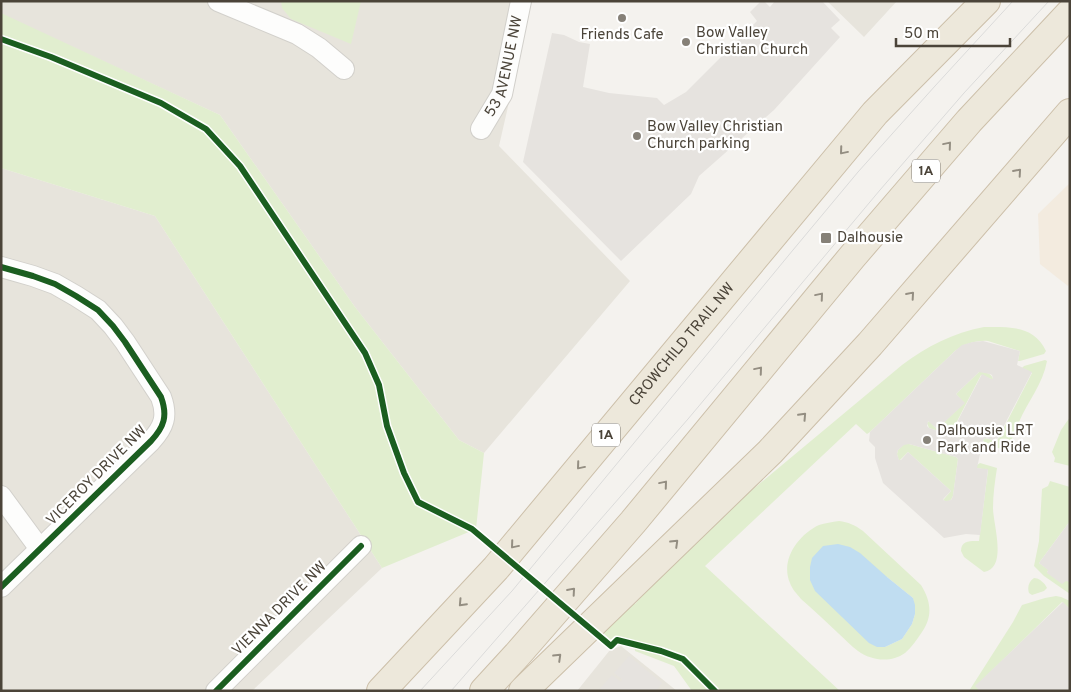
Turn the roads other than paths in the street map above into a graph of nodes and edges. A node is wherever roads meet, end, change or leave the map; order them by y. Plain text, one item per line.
1 (218, 1) edge
2 (521, 1) edge
3 (963, 1) edge
4 (986, 1) edge
5 (265, 10) edge
6 (1070, 14) edge
7 (344, 69) dead end
8 (875, 113) junction
9 (1070, 113) edge
10 (481, 129) dead end
11 (1, 267) edge
12 (1, 496) edge
13 (361, 546) dead end
14 (40, 549) junction
15 (1, 587) edge
16 (216, 691) edge
17 (381, 691) edge
18 (484, 691) edge
19 (523, 691) edge

1 - 5 street
2 - 10 street, 53 AVENUE NW
3 - 8 highway
4 - 8 highway, CROWCHILD TRAIL NW / 1A
5 - 7 street
18 -> 6 highway, 1A
8 -> 17 highway, CROWCHILD TRAIL NW / 1A
19 -> 9 highway
11 - 14 street, VICEROY DRIVE NW
12 - 14 street
13 - 16 street, VIENNA DRIVE NW
14 - 15 street, VICEROY DRIVE NW

